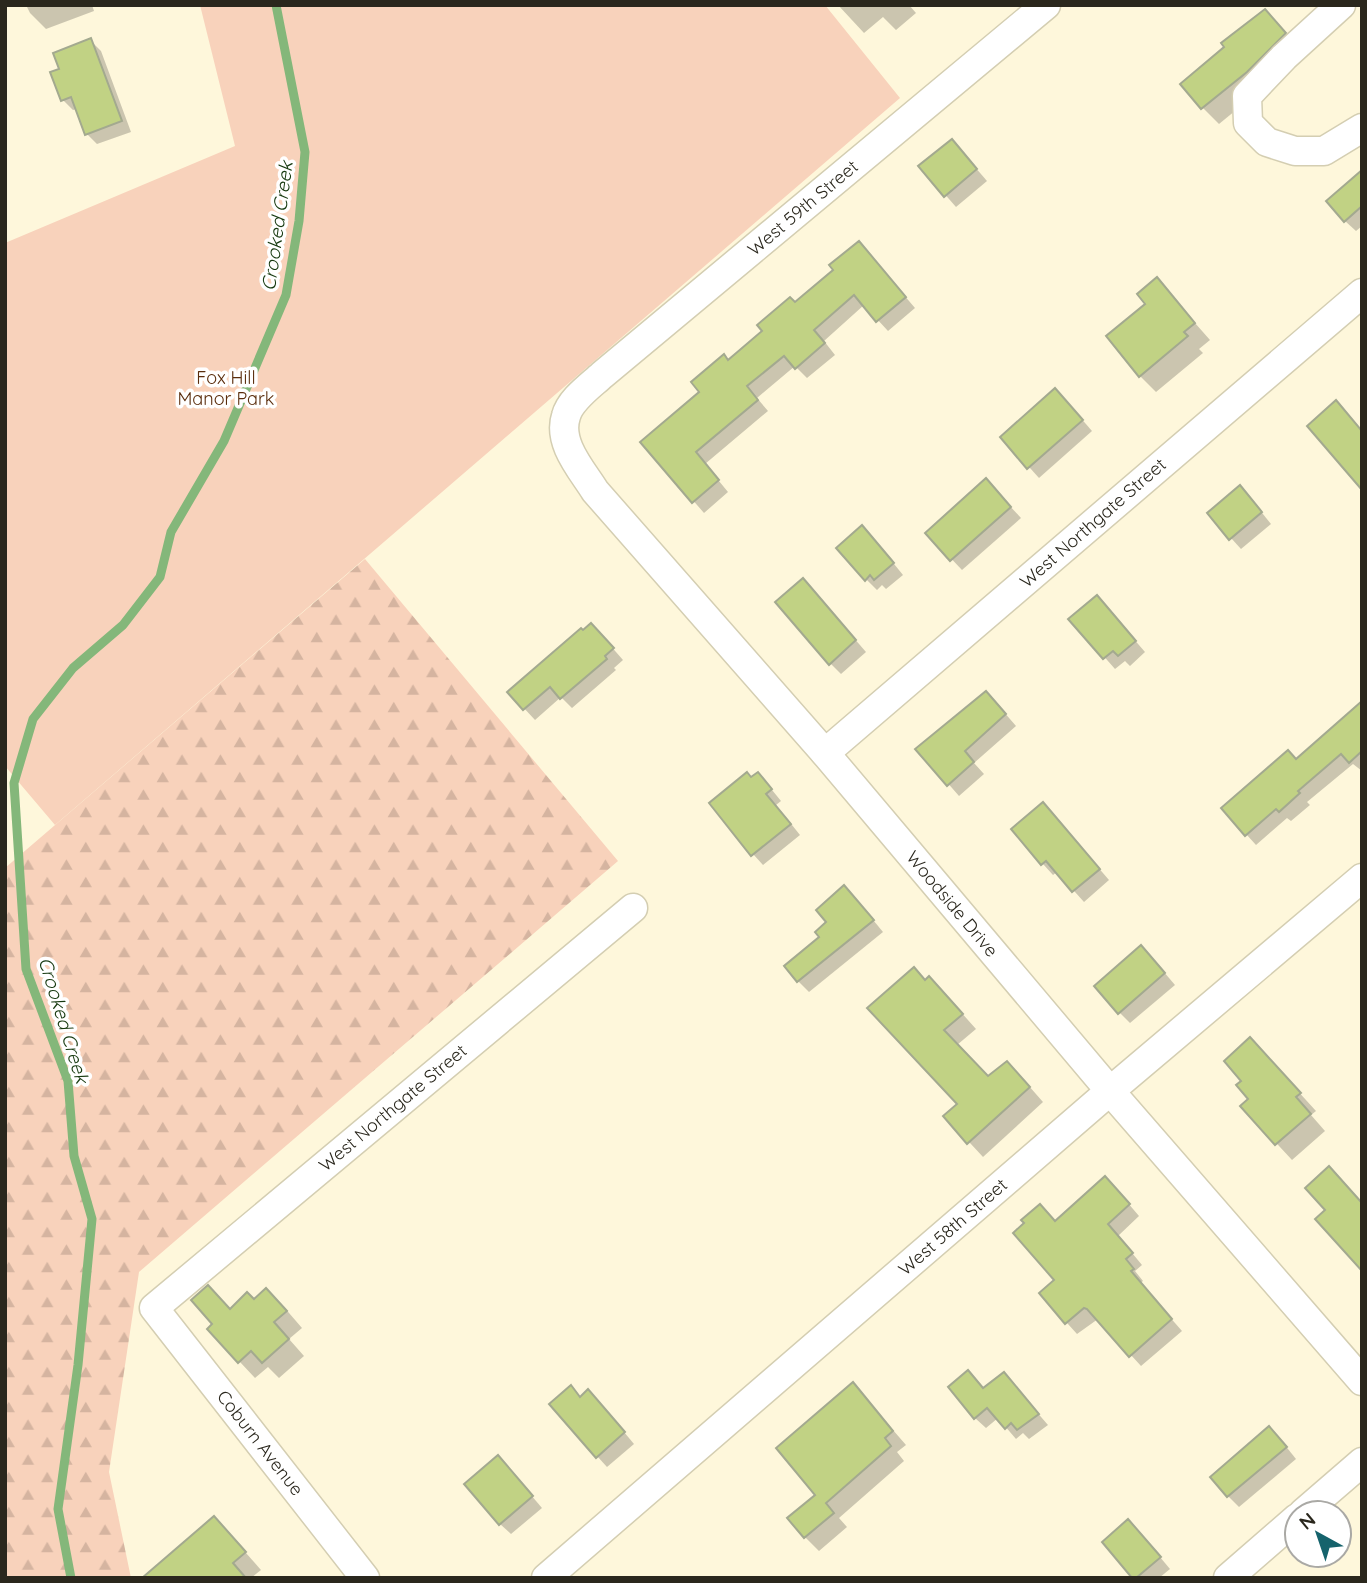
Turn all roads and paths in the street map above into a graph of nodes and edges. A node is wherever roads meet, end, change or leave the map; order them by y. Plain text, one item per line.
1 (1046, 5) edge
2 (1341, 5) edge
3 (1362, 128) edge
4 (1362, 293) edge
5 (566, 416) joint
6 (825, 752) junction
7 (1362, 878) edge
8 (633, 908) dead end
9 (1110, 1091) junction
10 (154, 1308) joint
11 (1362, 1381) edge
12 (1362, 1462) edge
13 (1319, 1499) edge
14 (1283, 1530) edge
15 (365, 1578) edge
16 (546, 1578) edge
17 (1228, 1578) edge

1 - 5 street, West 59th Street
2 - 3 street
4 - 6 street, West Northgate Street
5 - 6 street, Woodside Drive
6 - 9 street, Woodside Drive
7 - 9 street, West 58th Street
8 - 10 street, West Northgate Street
9 - 11 street, Woodside Drive
9 - 16 street, West 58th Street
10 - 15 street, Coburn Avenue
12 - 13 street
14 - 17 street

